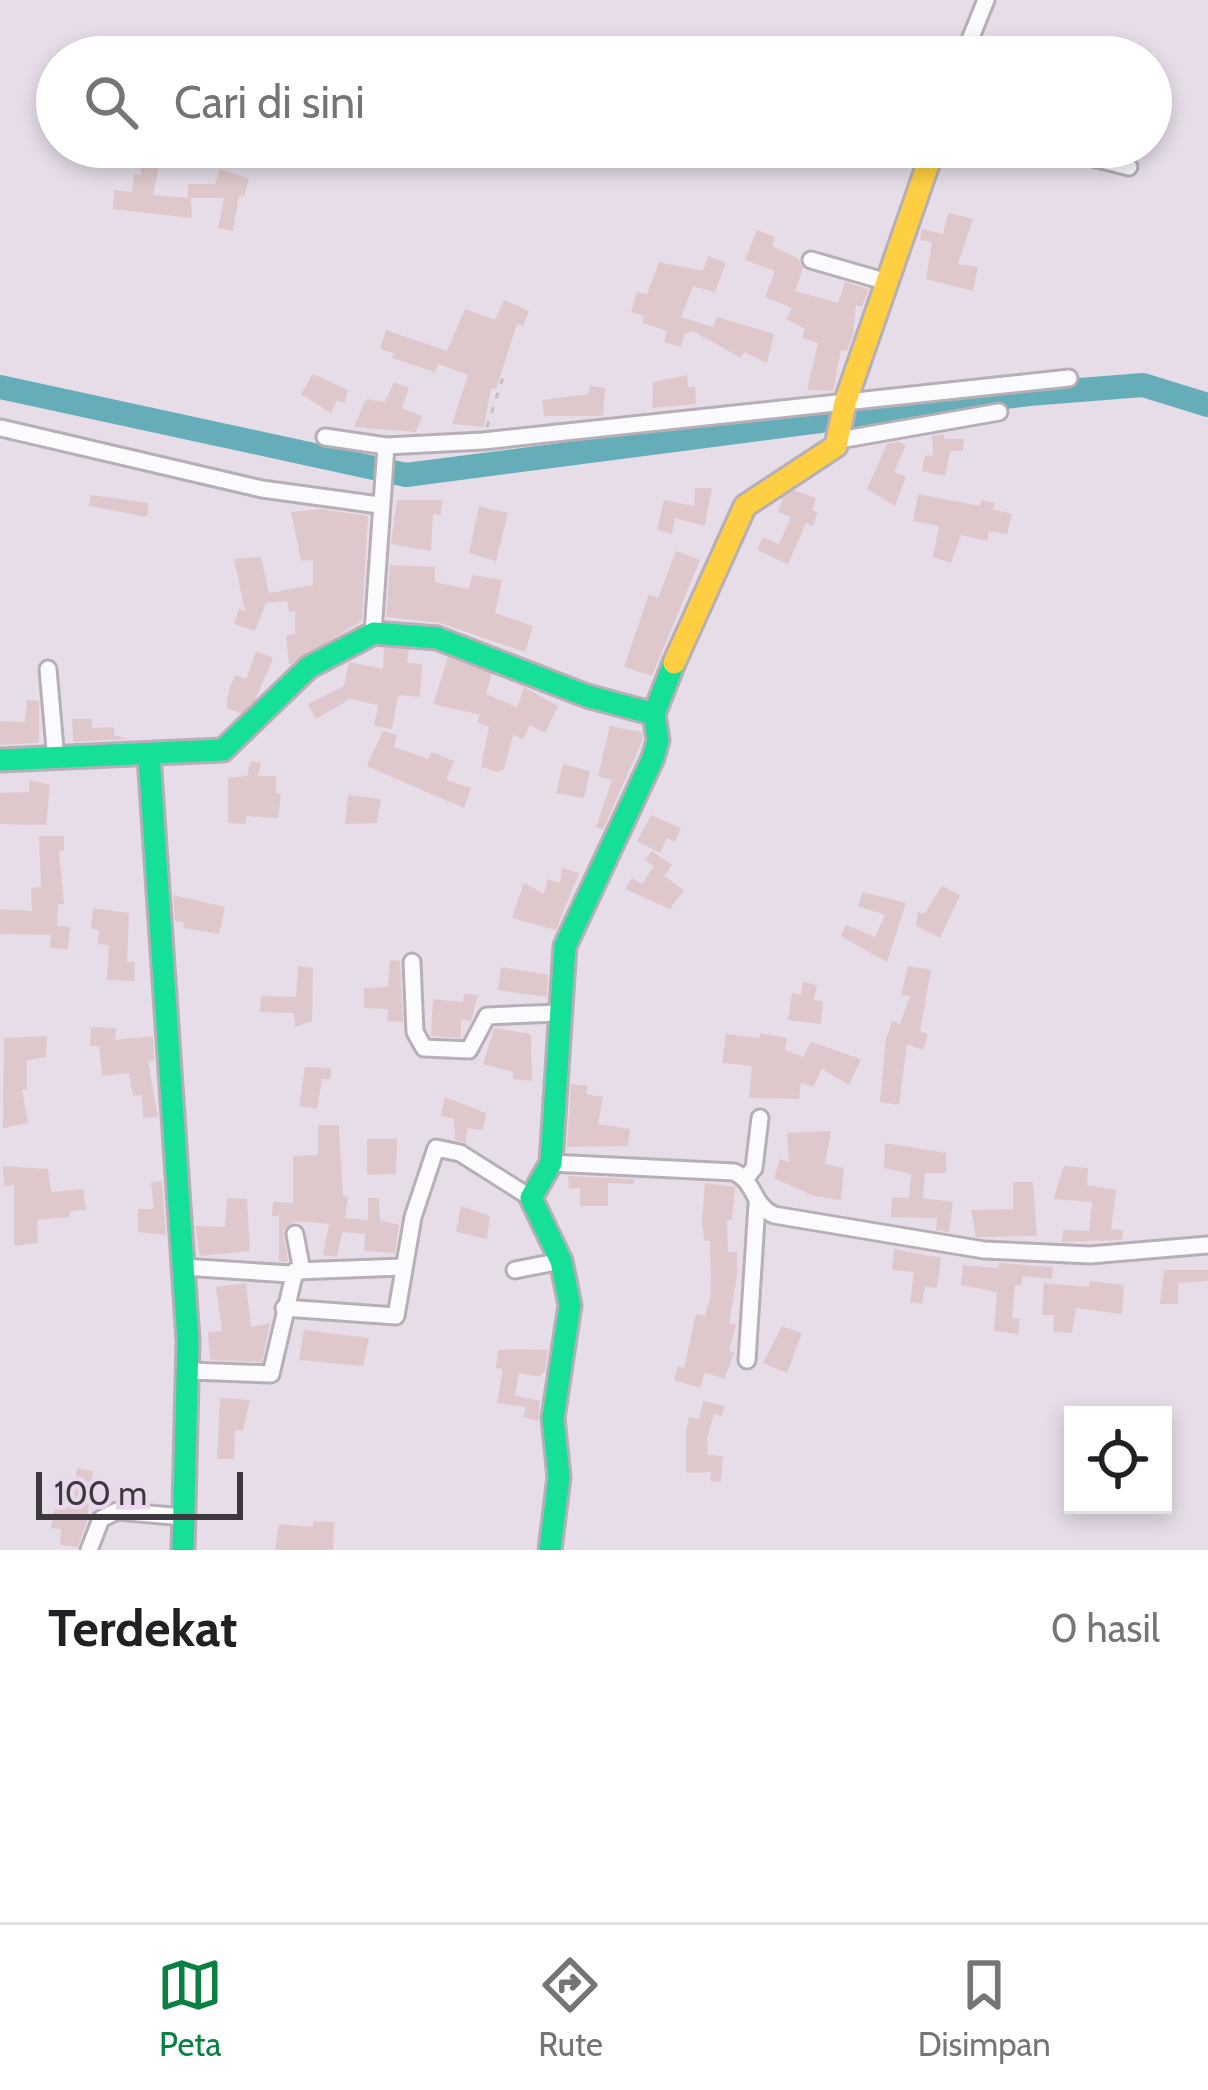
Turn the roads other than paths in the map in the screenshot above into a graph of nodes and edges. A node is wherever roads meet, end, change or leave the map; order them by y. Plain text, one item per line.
1 (986, 0) edge
2 (971, 36) edge
3 (926, 168) edge
4 (811, 260) dead end
5 (884, 281) junction
6 (1069, 378) dead end
7 (999, 412) dead end
8 (845, 422) junction
9 (1, 428) edge
10 (325, 437) dead end
11 (386, 449) junction
12 (379, 505) junction
13 (373, 633) junction
14 (48, 669) dead end
15 (654, 714) junction
16 (149, 756) junction
17 (0, 760) edge
18 (56, 760) junction
19 (412, 962) dead end
20 (559, 1013) junction
21 (760, 1118) dead end
22 (551, 1163) junction
23 (746, 1178) junction
24 (531, 1198) junction
25 (757, 1204) junction
26 (296, 1234) dead end
27 (1208, 1245) edge
28 (561, 1261) junction
29 (183, 1267) junction
30 (403, 1267) junction
31 (515, 1270) dead end
32 (296, 1273) junction
33 (284, 1308) junction
34 (747, 1360) dead end
35 (190, 1371) junction
36 (183, 1517) junction
37 (89, 1550) edge
38 (183, 1550) edge
39 (550, 1550) edge

1 - 2 street
3 - 5 street
4 - 5 street
5 - 8 street
6 - 8 street
7 - 8 street
8 - 11 street
8 - 15 street
9 - 12 street
10 - 11 street
11 - 12 street
12 - 13 street
13 - 15 street
13 - 16 street
14 - 18 street
15 - 20 street
16 - 18 street
16 - 29 street
17 - 18 street
19 - 20 street
20 - 22 street
21 - 23 street
22 - 23 street
22 - 24 street
23 - 25 street
24 - 28 street
24 - 30 street
25 - 27 street
25 - 34 street
26 - 32 street
28 - 31 street
28 - 39 street
29 - 32 street
29 - 35 street
30 - 32 street
30 - 33 street
32 - 33 street
33 - 35 street
35 - 36 street
36 - 37 street
36 - 38 street

